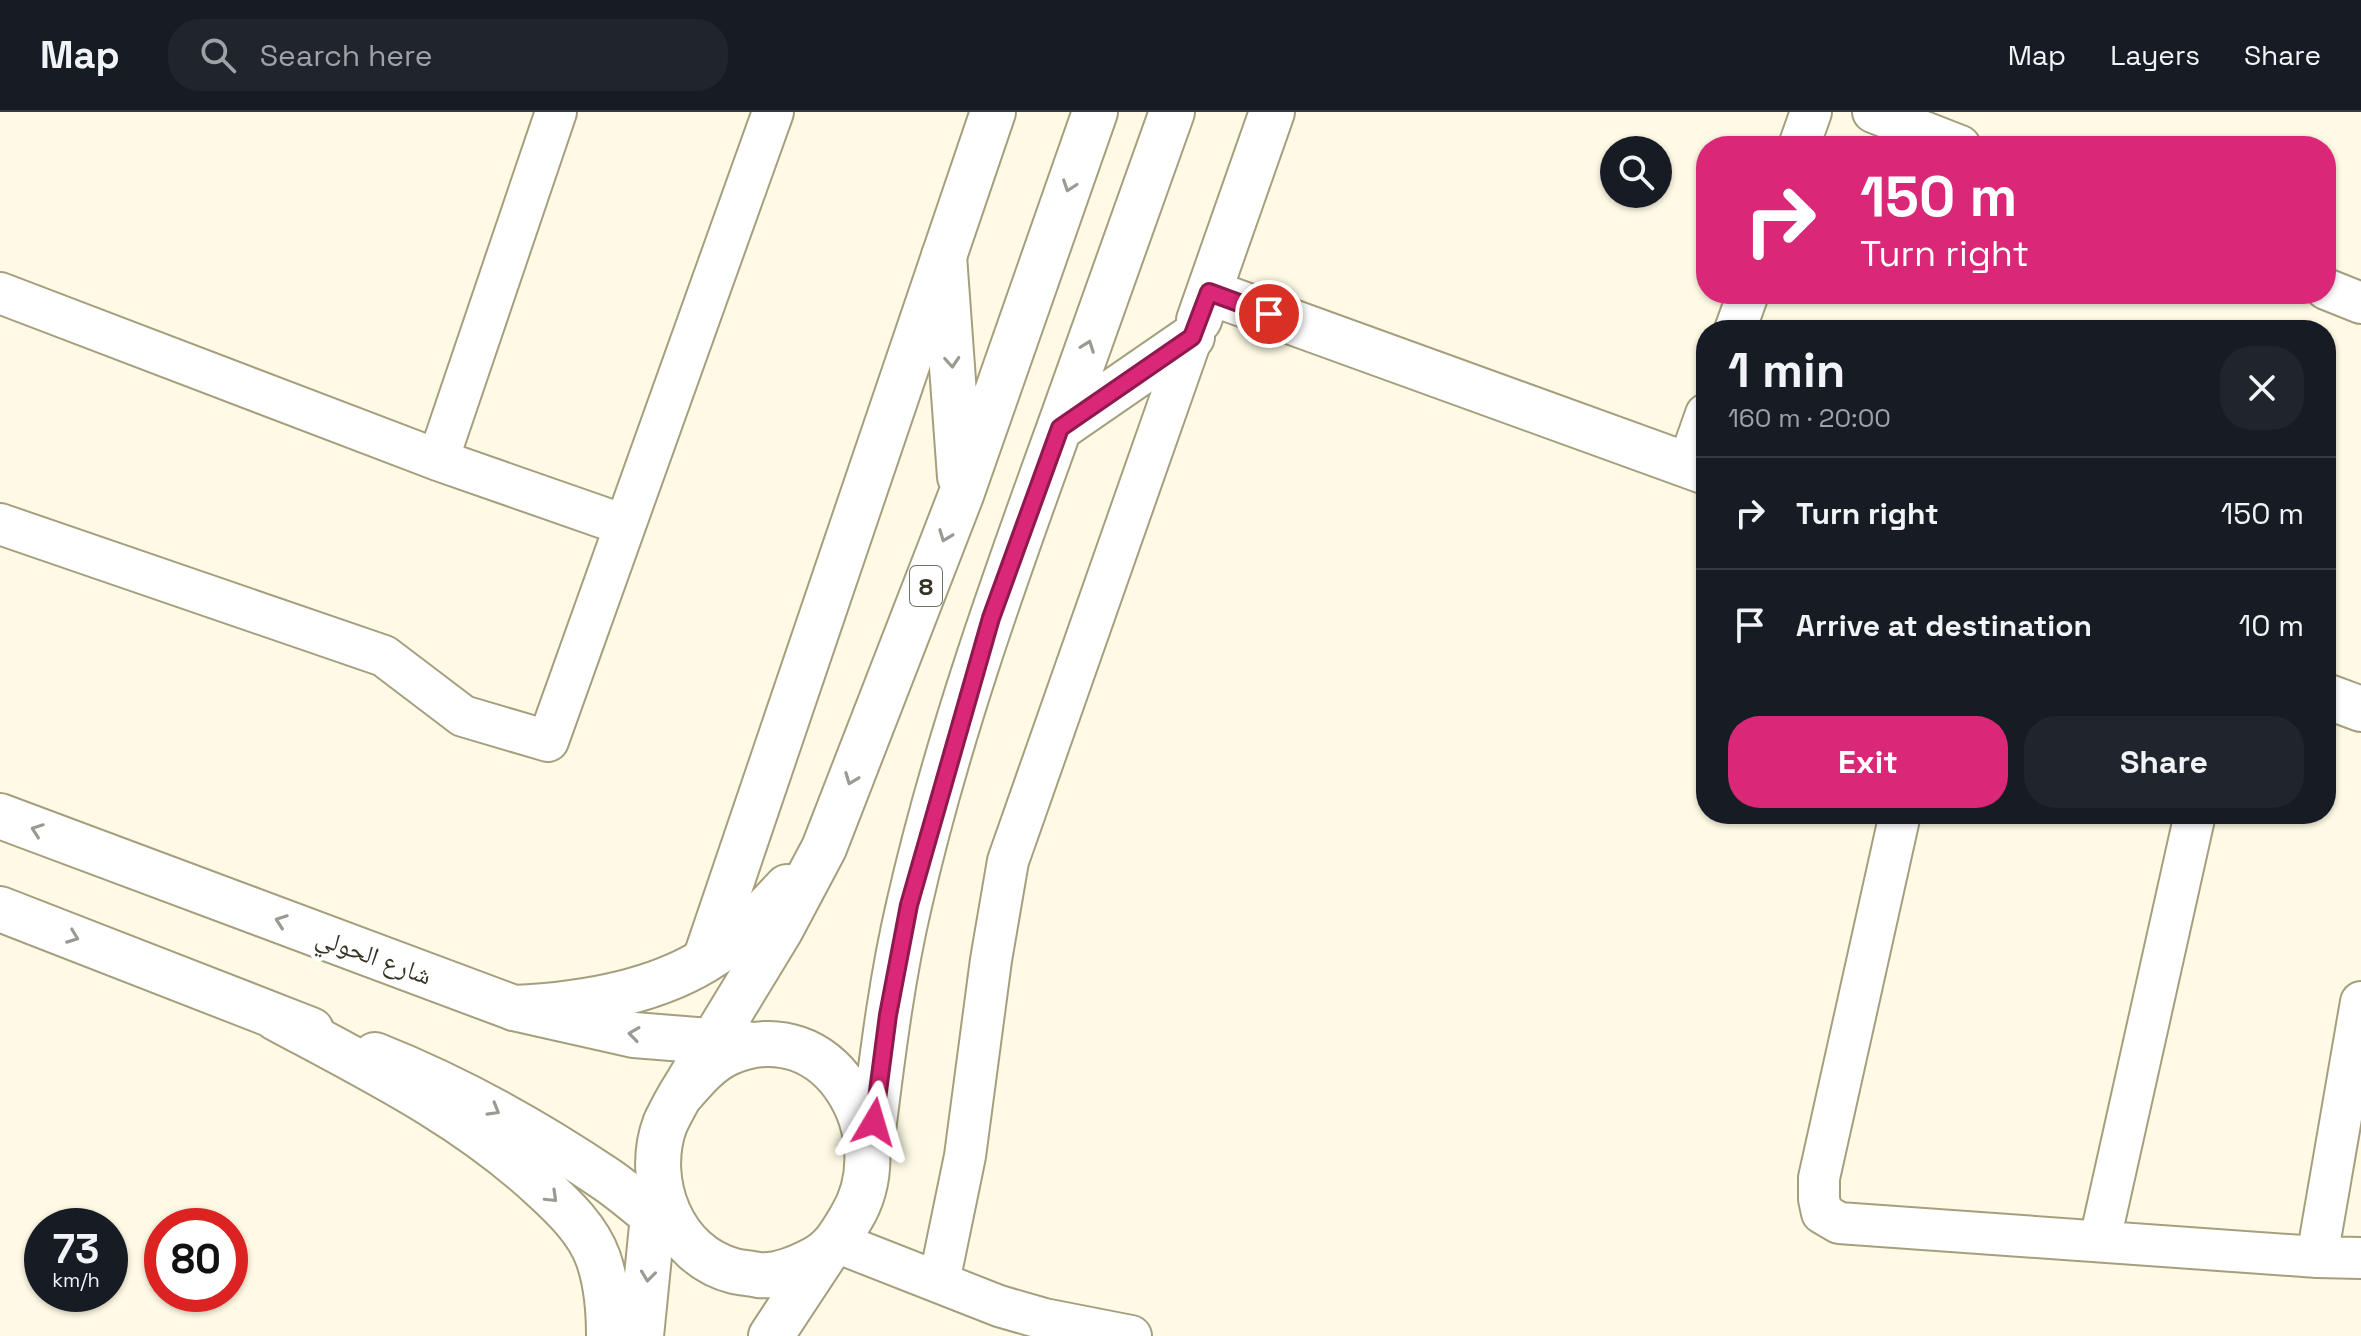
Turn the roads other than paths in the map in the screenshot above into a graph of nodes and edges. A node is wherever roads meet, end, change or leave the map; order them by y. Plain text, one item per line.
1 (556, 112) edge
2 (773, 112) edge
3 (993, 112) edge
4 (1095, 112) edge
5 (1172, 112) edge
6 (1272, 112) edge
7 (1811, 112) edge
8 (1873, 112) edge
9 (1803, 136) edge
10 (1934, 136) edge
11 (944, 256) junction
12 (1209, 292) junction
13 (0, 293) edge
14 (2336, 293) edge
15 (2361, 303) edge
16 (1192, 337) junction
17 (1060, 428) junction
18 (438, 460) junction
19 (1696, 469) edge
20 (961, 495) junction
21 (0, 524) edge
22 (624, 525) junction
23 (2336, 700) edge
24 (2361, 709) edge
25 (0, 816) edge
26 (1898, 824) edge
27 (2193, 824) edge
28 (824, 848) junction
29 (0, 909) edge
30 (705, 960) junction
31 (2361, 1002) edge
32 (514, 1008) junction
33 (276, 1018) junction
34 (712, 1041) junction
35 (761, 1045) junction
36 (679, 1097) junction
37 (659, 1156) junction
38 (867, 1176) junction
39 (653, 1217) junction
40 (2100, 1240) junction
41 (830, 1248) junction
42 (704, 1257) junction
43 (2317, 1257) junction
44 (2361, 1258) edge
45 (939, 1282) junction
46 (609, 1336) edge
47 (641, 1336) edge
48 (771, 1336) edge
49 (1131, 1336) edge

1 - 18 street
2 - 22 street
3 - 11 main road
4 -> 20 main road, 8
17 -> 5 main road
6 - 12 main road
7 - 9 street
8 - 10 street
11 -> 20 main road
11 - 30 main road
12 - 16 main road
12 - 19 main road
13 - 18 street
14 - 15 street
16 - 17 main road
16 - 45 street
17 - 38 main road
18 - 22 street
20 -> 28 main road, 8
21 - 22 street
23 - 24 main road
32 -> 25 main road, شارع الحولي
26 - 40 street
27 - 40 street
28 - 30 main road
28 - 34 main road, 8
29 -> 33 main road
30 - 32 main road
31 - 43 street
34 -> 32 main road, شارع الحولي
33 -> 39 main road
33 -> 46 main road
34 - 35 main road, شارع الحولي
34 - 36 main road, 8
35 - 36 main road
35 - 38 main road
36 - 37 main road
37 - 39 main road
37 - 42 main road
38 - 41 main road
39 - 42 main road
39 -> 47 main road
40 - 43 street
41 - 42 main road
41 - 45 street
41 - 48 main road
43 - 44 street
45 - 49 street

